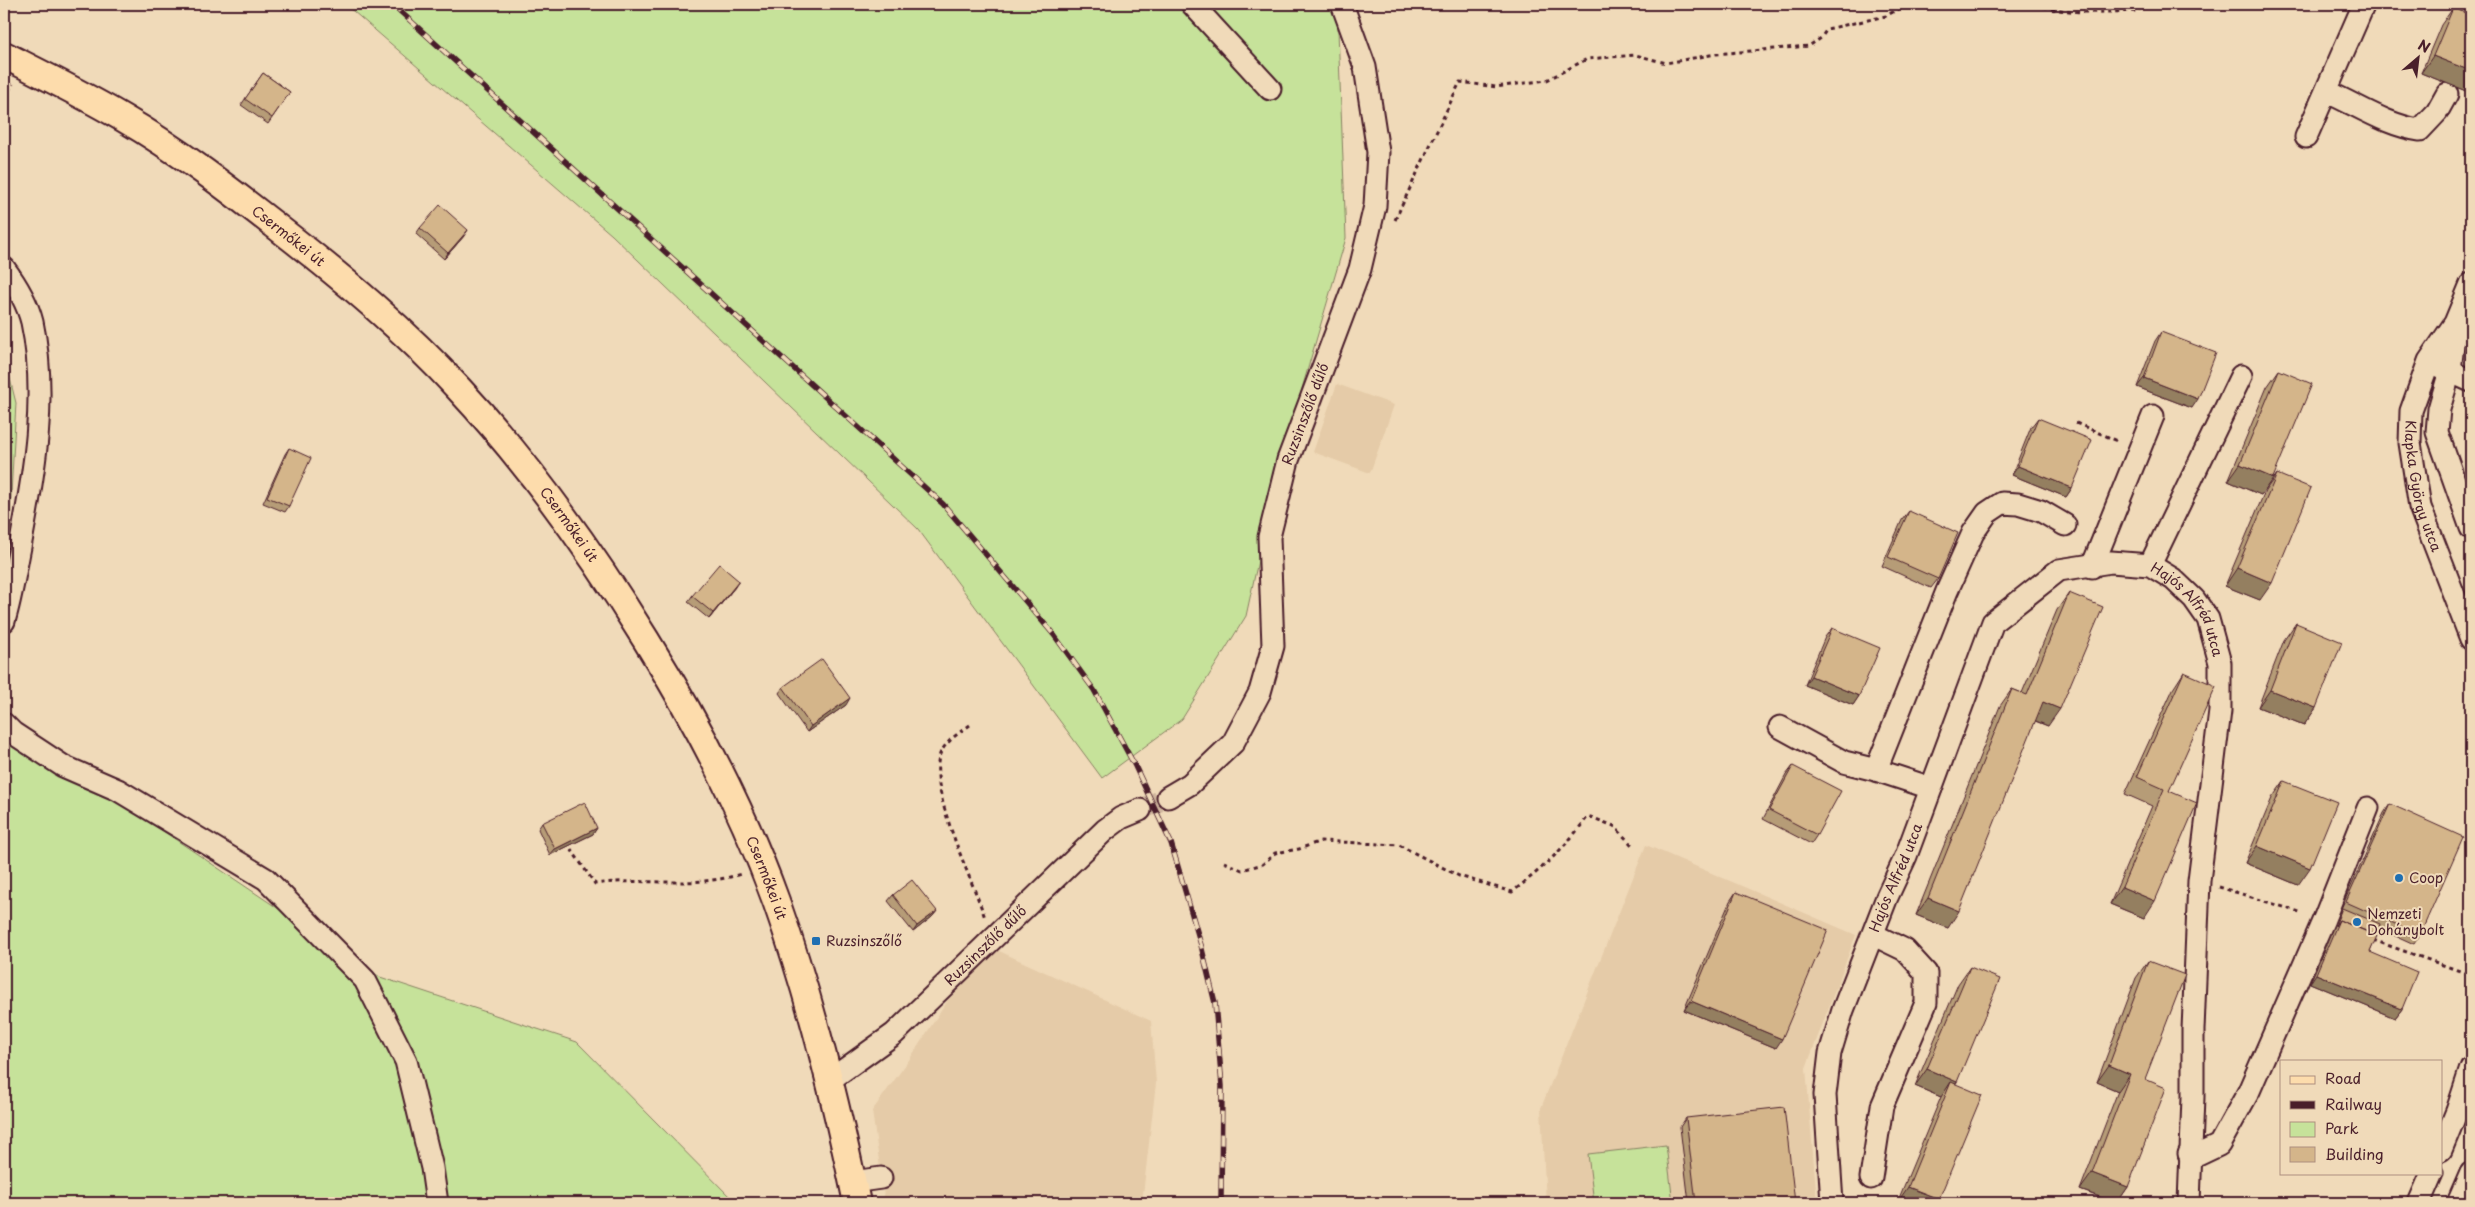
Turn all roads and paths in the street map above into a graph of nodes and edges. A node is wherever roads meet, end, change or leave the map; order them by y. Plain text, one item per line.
1 (1192, 4) edge
2 (1342, 4) edge
3 (1906, 4) edge
4 (2036, 4) edge
5 (2142, 4) edge
6 (2364, 4) edge
7 (4, 55) edge
8 (1270, 89) dead end
9 (2327, 92) junction
10 (2447, 94) dead end
11 (2306, 137) dead end
12 (1392, 226) dead end
13 (4, 268) edge
14 (2471, 284) edge
15 (2455, 323) junction
16 (2429, 362) junction
17 (2450, 371) junction
18 (2240, 376) dead end
19 (2471, 381) edge
20 (2153, 416) dead end
21 (2076, 423) dead end
22 (2121, 442) dead end
23 (2065, 525) dead end
24 (2471, 528) edge
25 (2150, 565) junction
26 (2092, 567) junction
27 (4, 622) edge
28 (2471, 640) edge
29 (4, 724) edge
30 (970, 725) dead end
31 (1780, 727) dead end
32 (1876, 770) junction
33 (1931, 788) junction
34 (1168, 797) tunnel mouth
35 (2368, 808) dead end
36 (1140, 810) tunnel mouth
37 (1632, 845) dead end
38 (572, 849) edge
39 (1224, 862) dead end
40 (763, 868) junction
41 (2199, 881) junction
42 (2324, 919) junction
43 (1874, 935) junction
44 (992, 940) junction
45 (2373, 940) edge
46 (2471, 975) edge
47 (2471, 1068) edge
48 (830, 1080) junction
49 (2442, 1148) edge
50 (2190, 1154) junction
51 (2471, 1173) edge
52 (2432, 1174) edge
53 (881, 1178) dead end
54 (1871, 1178) dead end
55 (855, 1193) edge
56 (1839, 1201) edge
57 (437, 1203) edge
58 (1872, 1203) edge
59 (2189, 1203) edge
60 (2419, 1203) edge
61 (2458, 1203) edge

1 - 8 street
2 - 34 street, Ruzsinszőlő dűlő
3 - 12 path
4 - 5 path
6 - 9 street
7 - 40 main road, Csermőkei út
9 - 10 street
9 - 11 street
13 - 27 street
14 - 15 street
15 - 16 street, Klapka György utca
15 - 17 street, Klapka György utca
16 - 17 street
16 - 28 street, Klapka György utca
17 - 19 street
17 - 24 street, Klapka György utca
18 - 25 street
20 - 26 street
21 - 22 path
23 - 32 street
25 - 26 street, Hajós Alfréd utca
25 - 41 street, Hajós Alfréd utca
26 - 33 street, Hajós Alfréd utca
29 - 57 street
30 - 44 path
31 - 32 street
32 - 33 street
33 - 43 street, Hajós Alfréd utca
35 - 42 street
36 - 44 street, Ruzsinszőlő dűlő
37 - 39 path
38 - 40 path
40 - 48 main road, Csermőkei út
41 - 42 path
41 - 50 street, Hajós Alfréd utca
42 - 50 street
43 - 54 street
43 - 56 street, Hajós Alfréd utca
44 - 48 street, Ruzsinszőlő dűlő
45 - 46 path
47 - 49 street
48 - 55 main road, Csermőkei út
50 - 59 street, Hajós Alfréd utca
51 - 61 street
52 - 60 street
53 - 55 street
56 - 58 path

